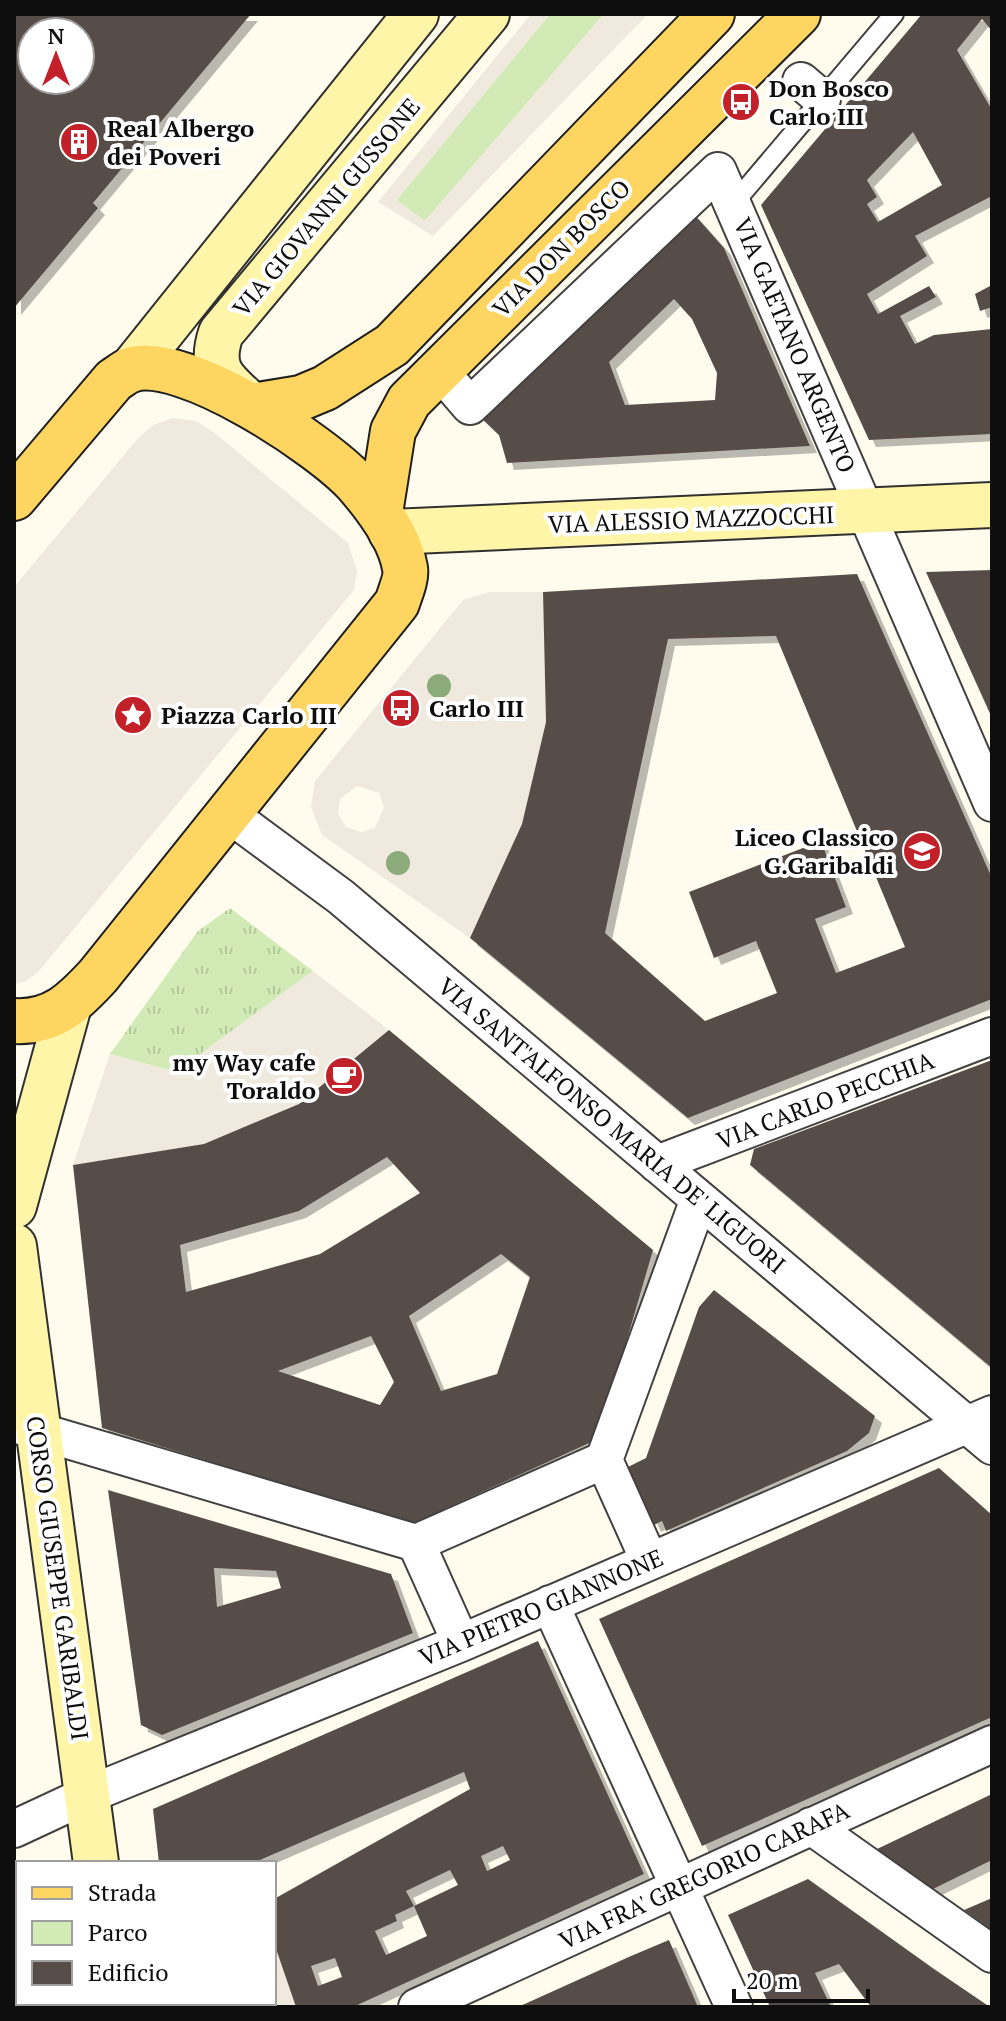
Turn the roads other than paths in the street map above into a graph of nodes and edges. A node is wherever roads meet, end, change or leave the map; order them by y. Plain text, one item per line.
1 (416, 14) edge
2 (487, 14) edge
3 (712, 14) edge
4 (798, 14) edge
5 (894, 14) edge
6 (734, 203) junction
7 (438, 369) junction
8 (131, 370) junction
9 (252, 406) junction
10 (14, 498) edge
11 (992, 505) edge
12 (866, 511) junction
13 (385, 523) junction
14 (992, 803) edge
15 (226, 812) junction
16 (68, 1009) junction
17 (14, 1021) edge
18 (992, 1036) edge
19 (657, 1164) junction
20 (699, 1199) junction
21 (14, 1206) edge
22 (14, 1246) edge
23 (26, 1426) edge
24 (983, 1428) edge
25 (604, 1460) junction
26 (416, 1543) junction
27 (649, 1560) junction
28 (550, 1604) junction
29 (461, 1643) junction
30 (992, 1744) edge
31 (87, 1795) junction
32 (811, 1826) junction
33 (14, 1829) edge
34 (96, 1861) edge
35 (679, 1887) junction
36 (992, 1954) edge
37 (417, 2007) edge
38 (734, 2007) edge

1 - 8 main road, VIA GIOVANNI GUSSONE
2 - 9 main road, VIA GIOVANNI GUSSONE
3 - 9 main road
4 - 7 main road, VIA DON BOSCO
5 - 6 lane, VIA GAETANO ARGENTO
6 - 7 street
6 - 12 street, VIA GAETANO ARGENTO
7 - 13 main road, VIA DON BOSCO
8 - 9 main road
8 - 10 main road
9 - 13 main road
11 - 12 main road, VIA ALESSIO MAZZOCCHI
12 - 13 main road, VIA ALESSIO MAZZOCCHI
12 - 14 street, VIA GAETANO ARGENTO
13 - 15 main road
15 - 16 main road
15 - 19 street, VIA SANT'ALFONSO MARIA DE' LIGUORI
16 - 17 main road
16 - 21 main road
18 - 19 street, VIA CARLO PECCHIA
19 - 20 street, VIA SANT'ALFONSO MARIA DE' LIGUORI
20 - 24 street, VIA SANT'ALFONSO MARIA DE' LIGUORI
20 - 25 street
22 - 23 main road, CORSO GIUSEPPE GARIBALDI
23 - 26 street
23 - 31 main road, CORSO GIUSEPPE GARIBALDI
24 - 27 street, VIA PIETRO GIANNONE
25 - 26 street
25 - 27 street
26 - 29 street
27 - 28 street, VIA PIETRO GIANNONE
28 - 29 street, VIA PIETRO GIANNONE
28 - 35 street
29 - 31 street, VIA PIETRO GIANNONE
30 - 32 street, VIA FRA' GREGORIO CARAFA
31 - 33 street, VIA PIETRO GIANNONE
31 - 34 main road, CORSO GIUSEPPE GARIBALDI
32 - 35 street, VIA FRA' GREGORIO CARAFA
32 - 36 street
35 - 37 street, VIA FRA' GREGORIO CARAFA
35 - 38 street

